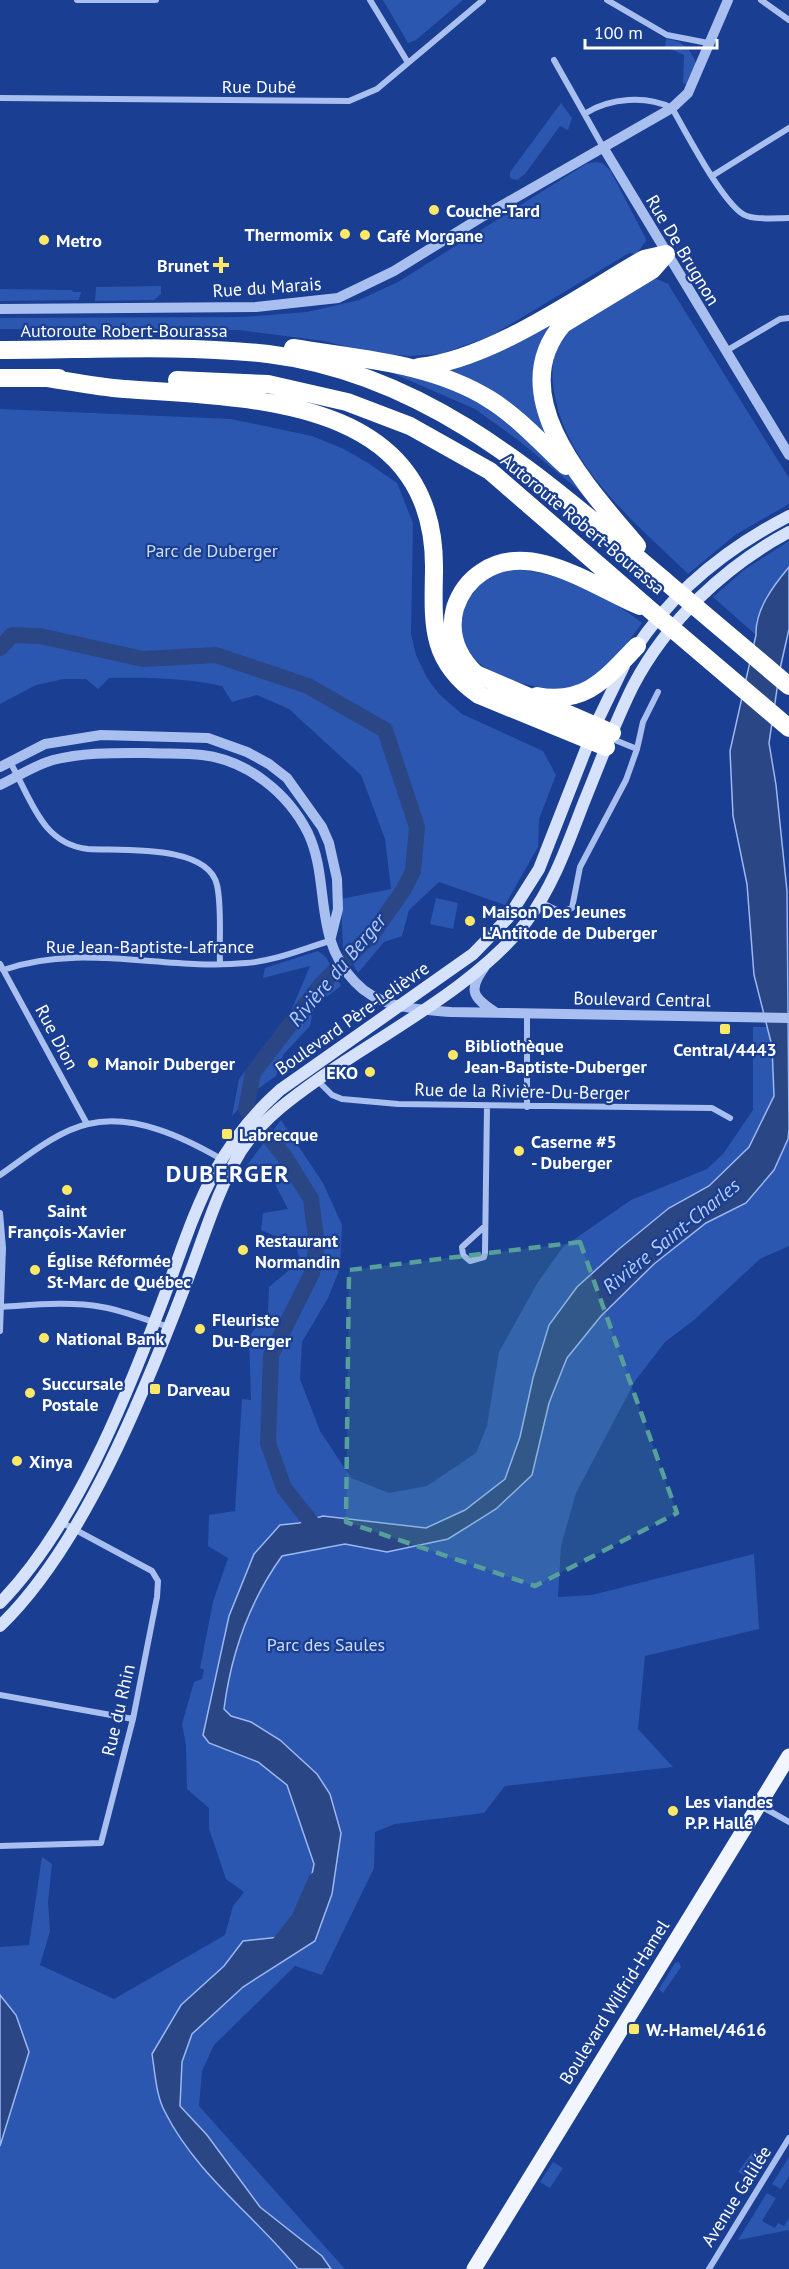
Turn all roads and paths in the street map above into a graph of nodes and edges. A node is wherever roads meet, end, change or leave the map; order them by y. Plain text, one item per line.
1 (78, 0) edge
2 (156, 0) edge
3 (370, 0) edge
4 (483, 0) edge
5 (607, 0) edge
6 (728, 0) edge
7 (761, 0) edge
8 (789, 20) edge
9 (708, 43) junction
10 (554, 60) dead end
11 (407, 61) junction
12 (0, 98) edge
13 (672, 108) junction
14 (586, 113) junction
15 (789, 128) edge
16 (603, 147) junction
17 (712, 176) junction
18 (789, 218) edge
19 (666, 254) junction
20 (0, 309) edge
21 (789, 318) edge
22 (205, 348) junction
23 (0, 350) edge
24 (725, 351) junction
25 (411, 368) junction
26 (0, 378) edge
27 (48, 378) junction
28 (789, 455) edge
29 (586, 486) junction
30 (789, 516) edge
31 (789, 532) edge
32 (665, 580) junction
33 (649, 610) junction
34 (637, 646) junction
35 (789, 686) edge
36 (509, 690) junction
37 (658, 692) dead end
38 (789, 728) edge
39 (602, 737) junction
40 (637, 750) junction
41 (5, 764) edge
42 (18, 776) junction
43 (0, 786) edge
44 (540, 902) junction
45 (330, 941) junction
46 (220, 964) junction
47 (487, 964) junction
48 (2, 967) edge
49 (397, 1007) junction
50 (422, 1009) junction
51 (495, 1013) junction
52 (527, 1013) junction
53 (789, 1017) edge
54 (317, 1080) junction
55 (487, 1106) junction
56 (527, 1107) junction
57 (730, 1118) dead end
58 (87, 1124) junction
59 (244, 1136) junction
60 (220, 1158) junction
61 (233, 1166) junction
62 (0, 1175) edge
63 (0, 1213) edge
64 (485, 1226) junction
65 (1, 1306) edge
66 (154, 1323) junction
67 (169, 1328) junction
68 (0, 1331) edge
69 (61, 1522) junction
70 (74, 1529) junction
71 (0, 1603) edge
72 (0, 1626) edge
73 (0, 1695) edge
74 (133, 1719) junction
75 (789, 1756) edge
76 (759, 1805) junction
77 (789, 1822) edge
78 (0, 1846) edge
79 (789, 2138) edge
80 (474, 2269) edge
81 (709, 2269) edge

1 - 2 street
3 - 11 street
4 - 11 street, Rue Dubé
5 - 9 street
6 - 9 street, Rue du Marais
7 - 8 street
9 - 13 street, Rue du Marais
10 - 14 street, Rue De Brugnon
11 - 12 street, Rue Dubé
13 - 14 street
13 - 16 street, Rue du Marais
13 - 17 street
14 - 16 street, Rue De Brugnon
15 - 17 street
16 - 19 street, Rue De Brugnon
16 - 20 street, Rue du Marais
17 - 18 street
19 - 24 street, Rue De Brugnon
19 - 25 highway
19 - 29 highway
21 - 24 street
22 - 23 highway, Autoroute Robert-Bourassa
22 - 25 highway
22 - 32 highway, Autoroute Robert-Bourassa
24 - 28 street, Rue De Brugnon
25 - 29 highway
26 - 27 highway, Autoroute Robert-Bourassa
27 - 33 highway, Autoroute Robert-Bourassa
27 - 39 highway
29 - 32 highway
30 - 34 main road, Boulevard Père-Lelièvre
31 - 39 main road, Boulevard Père-Lelièvre
32 - 35 highway, Autoroute Robert-Bourassa, bridge
33 - 36 highway
33 - 38 highway, Autoroute Robert-Bourassa, bridge
34 - 36 highway
34 - 39 main road, Boulevard Père-Lelièvre
36 - 39 highway
37 - 40 street
39 - 40 street
39 - 44 main road, Boulevard Père-Lelièvre
39 - 49 main road, Boulevard Père-Lelièvre
40 - 44 street
41 - 42 street
41 - 45 street
42 - 43 street, Boulevard Central
42 - 45 street, Boulevard Central
42 - 46 street
44 - 47 main road, Boulevard Père-Lelièvre
45 - 46 street, Rue Jean-Baptiste-Lafrance
45 - 49 street, Boulevard Central
46 - 48 street, Rue Jean-Baptiste-Lafrance
47 - 50 main road, Boulevard Père-Lelièvre
47 - 51 street
48 - 58 street, Rue Dion
49 - 50 street, Boulevard Central
49 - 59 main road, Boulevard Père-Lelièvre
50 - 51 street, Boulevard Central
50 - 54 main road, Boulevard Père-Lelièvre
51 - 52 street, Boulevard Central
52 - 53 street, Boulevard Central
52 - 56 street
54 - 55 street, Rue de la Rivière-Du-Berger
54 - 59 main road, Boulevard Père-Lelièvre
55 - 56 street, Rue de la Rivière-Du-Berger
55 - 64 street
56 - 57 street, Rue de la Rivière-Du-Berger
58 - 60 street
58 - 62 street
59 - 60 main road, Boulevard Père-Lelièvre
59 - 61 main road, Boulevard Père-Lelièvre
60 - 61 street
60 - 66 main road, Boulevard Père-Lelièvre
61 - 67 main road, Boulevard Père-Lelièvre
63 - 65 street
64 - 64 street
65 - 66 street
65 - 68 street
66 - 67 street
66 - 69 main road, Boulevard Père-Lelièvre
67 - 70 main road, Boulevard Père-Lelièvre
69 - 70 street
69 - 71 main road, Boulevard Père-Lelièvre
70 - 72 main road, Boulevard Père-Lelièvre
70 - 74 street, Rue du Rhin
73 - 74 street
74 - 78 street, Rue du Rhin
75 - 76 main road, Boulevard Wilfrid-Hamel
76 - 77 street
76 - 80 main road, Boulevard Wilfrid-Hamel
79 - 81 street, Avenue Galilée

